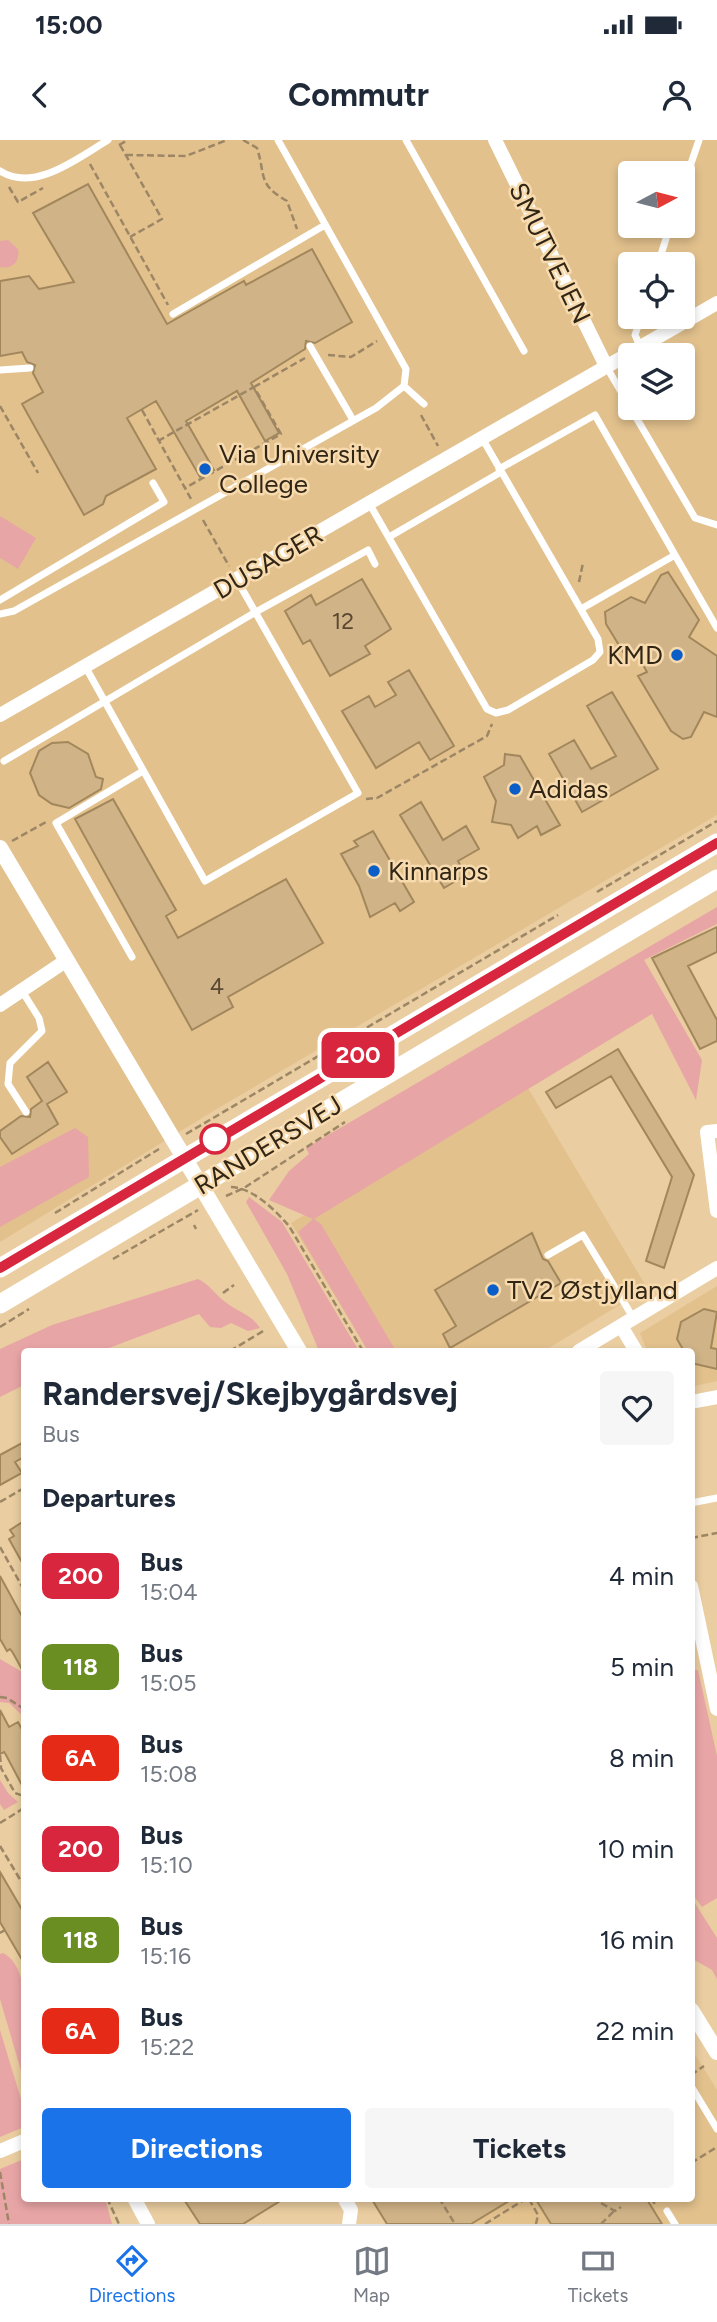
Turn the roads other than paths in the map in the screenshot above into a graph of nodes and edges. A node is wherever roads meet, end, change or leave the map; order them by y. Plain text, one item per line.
1 (108, 140) edge
2 (278, 140) edge
3 (406, 140) edge
4 (495, 140) edge
5 (699, 140) edge
6 (692, 161) edge
7 (0, 174) edge
8 (325, 225) junction
9 (717, 303) edge
10 (173, 314) road end
11 (645, 343) edge
12 (310, 346) dead end
13 (524, 351) dead end
14 (618, 359) edge
15 (606, 366) junction
16 (30, 368) dead end
17 (0, 370) edge
18 (404, 386) junction
19 (421, 407) road end
20 (353, 421) junction
21 (482, 438) junction
22 (500, 471) junction
23 (153, 482) dead end
24 (369, 503) junction
25 (717, 525) edge
26 (389, 537) junction
27 (675, 555) junction
28 (375, 564) dead end
29 (237, 580) junction
30 (0, 600) edge
31 (581, 608) junction
32 (254, 613) junction
33 (0, 614) edge
34 (717, 628) edge
35 (85, 666) junction
36 (104, 702) junction
37 (0, 715) edge
38 (4, 761) dead end
39 (143, 771) junction
40 (717, 843) edge
41 (4, 852) edge
42 (717, 879) edge
43 (132, 957) dead end
44 (67, 960) junction
45 (22, 990) junction
46 (0, 1005) edge
47 (26, 1112) dead end
48 (712, 1132) edge
49 (181, 1148) junction
50 (207, 1193) junction
51 (717, 1211) edge
52 (548, 1255) dead end
53 (0, 1268) edge
54 (717, 1268) edge
55 (0, 1304) edge
56 (628, 1323) junction
57 (297, 1348) edge
58 (584, 1348) edge
59 (635, 1348) edge
60 (717, 1397) edge
61 (695, 1401) edge
62 (717, 1498) edge
63 (695, 1502) edge
64 (695, 1605) edge
65 (717, 1709) edge
66 (695, 2016) edge
67 (717, 2052) edge
68 (695, 2093) edge
69 (717, 2129) edge
70 (21, 2142) edge
71 (0, 2151) edge
72 (136, 2202) edge
73 (346, 2202) edge
74 (667, 2211) dead end
75 (148, 2224) edge
76 (349, 2224) edge
77 (675, 2224) edge

1 - 7 lane
2 - 8 lane
3 - 13 lane
4 - 15 street, SMUTVEJEN
5 - 6 lane
8 - 10 lane
8 - 18 lane
9 - 11 street, DUSAGER
12 - 20 lane
14 - 15 street, DUSAGER
15 - 21 street, DUSAGER
15 - 25 lane
16 - 17 lane
18 - 19 lane
18 - 20 lane
20 - 33 lane
21 - 22 lane
21 - 24 street, DUSAGER
22 - 26 lane
22 - 27 lane
22 - 31 lane
23 - 30 lane
24 - 26 lane
24 - 29 street, DUSAGER
26 - 31 lane
27 - 31 lane
27 - 34 lane
28 - 32 lane
29 - 32 lane
29 - 35 street, DUSAGER
32 - 36 lane
32 - 39 lane
35 - 36 lane
35 - 37 street, DUSAGER
36 - 38 lane
36 - 39 lane
39 - 43 lane
40 - 49 main road, RANDERSVEJ
41 - 44 street
42 - 50 main road, RANDERSVEJ
44 - 45 street
44 - 49 street
45 - 46 street
45 - 47 lane
48 - 51 street
49 - 50 street
49 - 53 main road, RANDERSVEJ
50 - 55 main road, RANDERSVEJ
50 - 57 street
52 - 56 lane
54 - 56 street
56 - 58 street
56 - 59 street
60 - 61 street
62 - 63 lane
64 - 65 street
66 - 67 street
68 - 69 lane
70 - 71 street
72 - 75 street
73 - 76 street
74 - 77 lane

